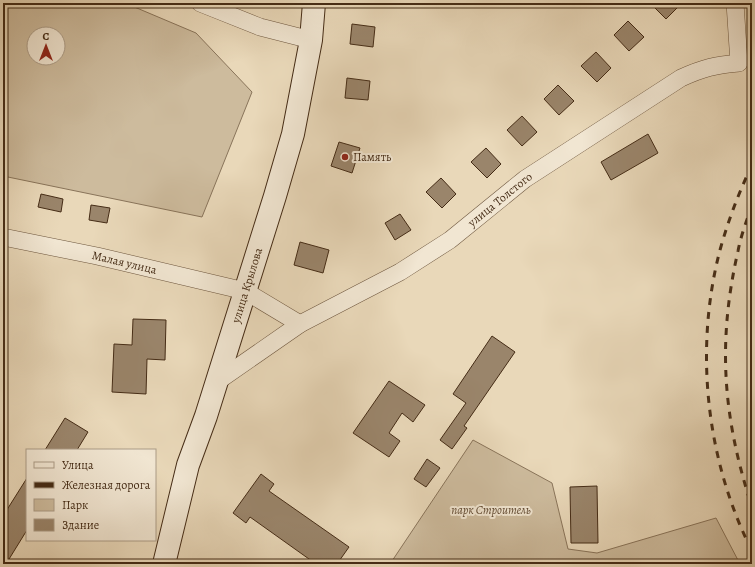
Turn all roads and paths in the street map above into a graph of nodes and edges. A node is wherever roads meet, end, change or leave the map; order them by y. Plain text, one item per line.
1 (200, 3) edge
2 (314, 3) edge
3 (735, 3) edge
4 (311, 40) junction
5 (3, 237) edge
6 (245, 291) junction
7 (300, 324) junction
8 (215, 383) junction
9 (164, 564) edge

1 - 4 street
2 - 4 main road, улица Крылова
3 - 7 street, улица Толстого
4 - 6 main road, улица Крылова
5 - 6 street, Малая улица
6 - 7 street, Малая улица
6 - 8 main road, улица Крылова
7 - 8 street, улица Толстого
8 - 9 main road, улица Крылова

